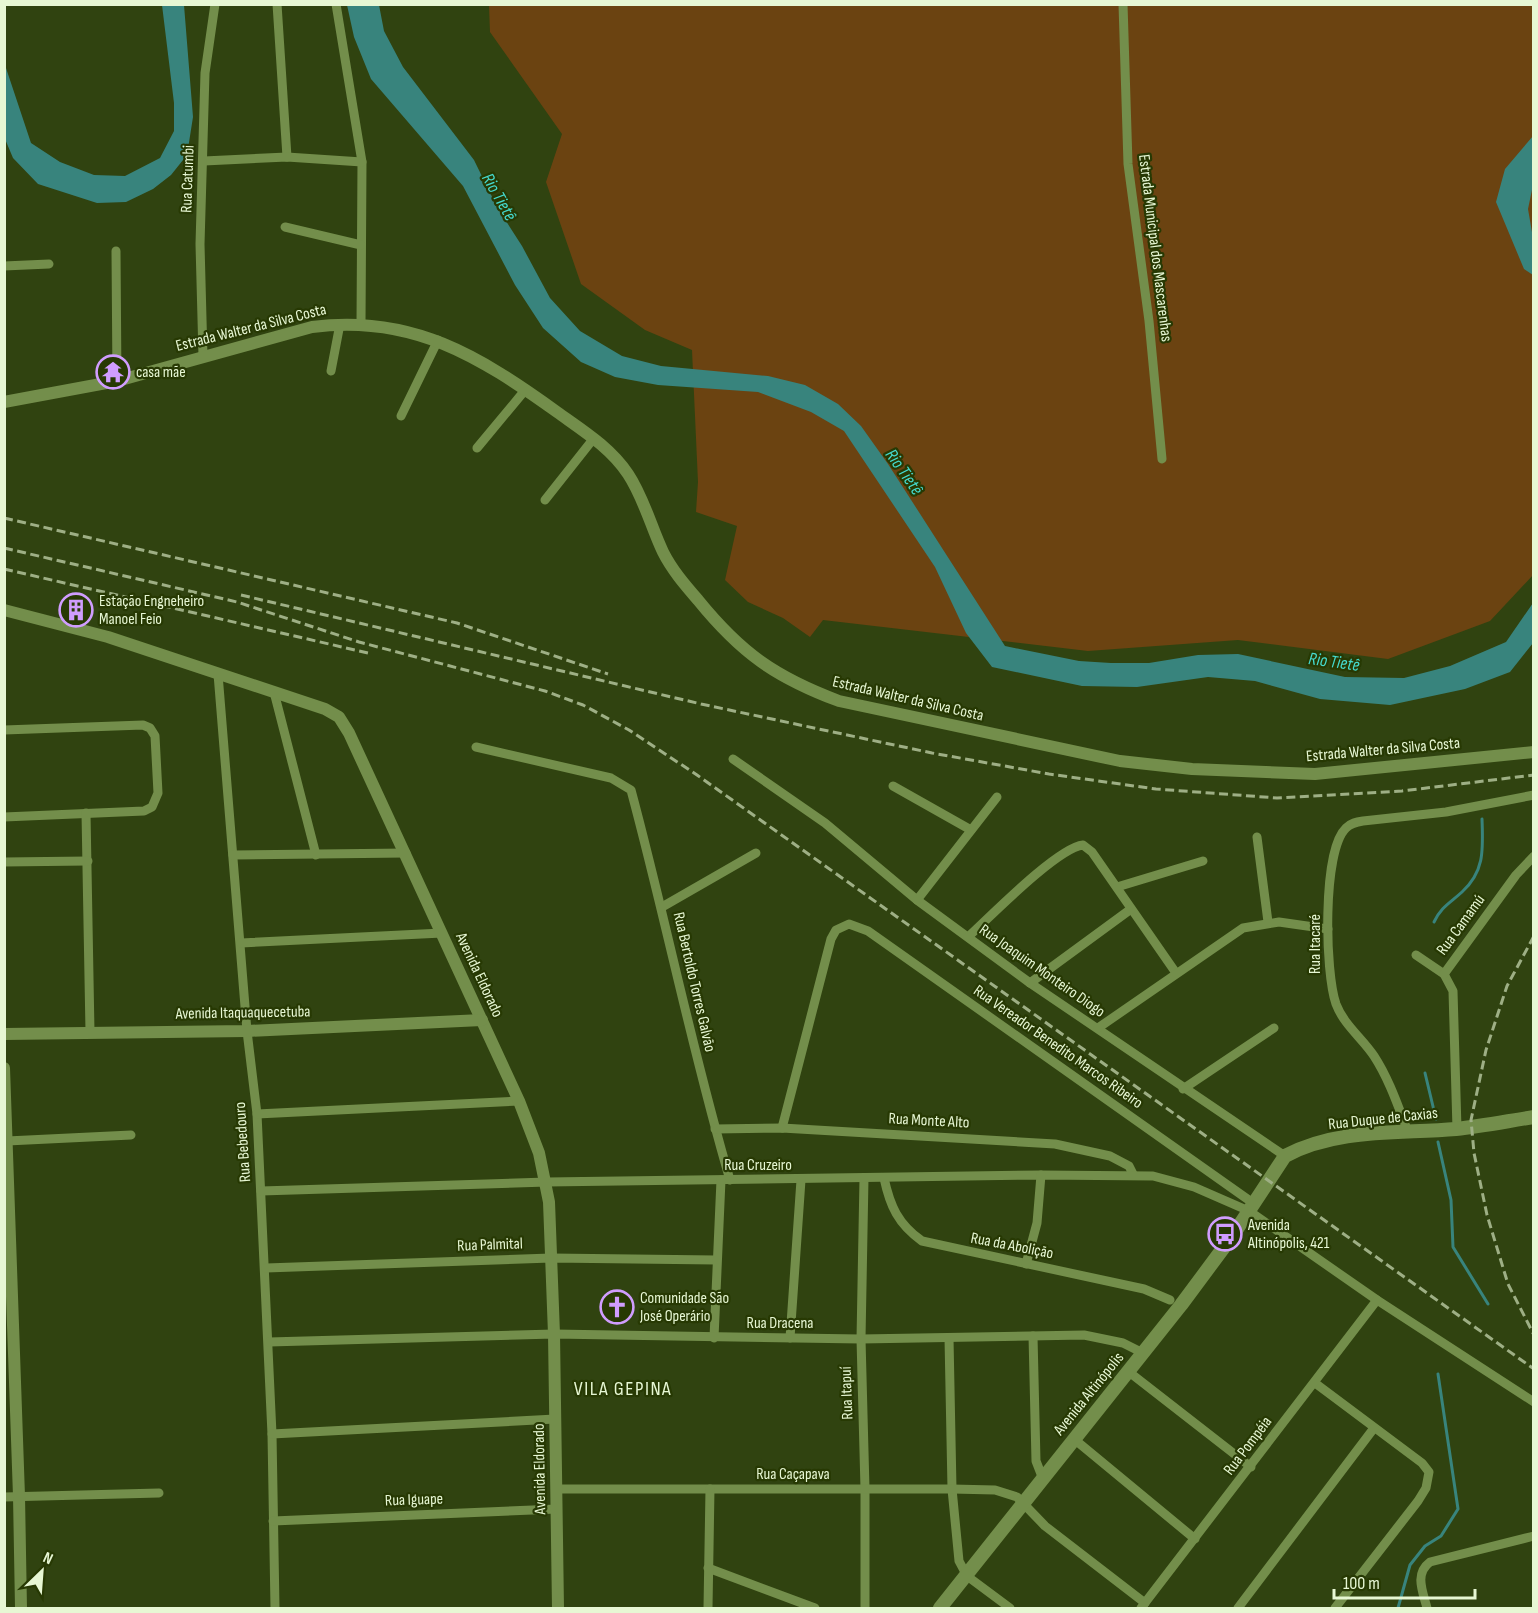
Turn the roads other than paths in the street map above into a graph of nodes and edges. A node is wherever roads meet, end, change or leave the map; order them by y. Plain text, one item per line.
1 (215, 4) edge
2 (277, 4) edge
3 (336, 4) edge
4 (1124, 4) edge
5 (287, 157) junction
6 (204, 161) junction
7 (362, 162) junction
8 (285, 227) dead end
9 (361, 245) junction
10 (116, 251) dead end
11 (49, 264) dead end
12 (4, 266) edge
13 (340, 324) junction
14 (361, 324) junction
15 (438, 340) junction
16 (203, 356) junction
17 (332, 371) dead end
18 (117, 381) junction
19 (526, 390) junction
20 (4, 402) edge
21 (401, 416) dead end
22 (594, 438) junction
23 (477, 448) dead end
24 (1162, 459) dead end
25 (545, 500) dead end
26 (4, 610) edge
27 (218, 674) junction
28 (274, 692) junction
29 (4, 730) edge
30 (476, 747) dead end
31 (1533, 752) edge
32 (733, 759) dead end
33 (892, 786) dead end
34 (1533, 795) edge
35 (997, 797) dead end
36 (86, 813) junction
37 (4, 817) edge
38 (971, 830) junction
39 (1257, 837) dead end
40 (406, 853) junction
41 (756, 853) dead end
42 (233, 855) junction
43 (316, 855) junction
44 (1533, 856) edge
45 (88, 861) junction
46 (1203, 861) dead end
47 (4, 862) edge
48 (1117, 887) junction
49 (917, 900) junction
50 (662, 907) junction
51 (1131, 909) junction
52 (1268, 922) junction
53 (1328, 929) junction
54 (442, 933) junction
55 (968, 937) junction
56 (241, 943) junction
57 (1416, 955) dead end
58 (1176, 973) junction
59 (1444, 974) junction
60 (1030, 983) junction
61 (482, 1020) junction
62 (1098, 1028) junction
63 (1274, 1029) dead end
64 (247, 1031) junction
65 (90, 1032) junction
66 (4, 1034) edge
67 (5, 1074) edge
68 (1183, 1089) junction
69 (519, 1101) junction
70 (257, 1114) junction
71 (1533, 1117) edge
72 (782, 1128) junction
73 (715, 1129) junction
74 (1457, 1129) junction
75 (1408, 1132) junction
76 (131, 1135) dead end
77 (7, 1141) junction
78 (1282, 1159) junction
79 (1133, 1174) junction
80 (1041, 1175) junction
81 (864, 1178) junction
82 (884, 1178) junction
83 (726, 1180) junction
84 (801, 1180) junction
85 (547, 1182) junction
86 (7, 1190) edge
87 (261, 1191) junction
88 (1253, 1203) junction
89 (551, 1258) junction
90 (716, 1260) junction
91 (1026, 1264) junction
92 (266, 1268) junction
93 (1170, 1300) dead end
94 (1377, 1300) junction
95 (554, 1334) junction
96 (1033, 1336) junction
97 (714, 1338) junction
98 (790, 1338) junction
99 (949, 1338) junction
100 (861, 1339) junction
101 (9, 1341) edge
102 (269, 1342) junction
103 (1143, 1353) junction
104 (1130, 1371) junction
105 (1315, 1383) junction
106 (1533, 1402) edge
107 (555, 1419) junction
108 (1374, 1428) junction
109 (272, 1434) junction
110 (1074, 1439) junction
111 (1251, 1467) junction
112 (1043, 1479) junction
113 (557, 1489) junction
114 (710, 1489) junction
115 (865, 1489) junction
116 (952, 1489) junction
117 (159, 1493) dead end
118 (20, 1496) junction
119 (4, 1497) edge
120 (1025, 1503) junction
121 (557, 1509) junction
122 (273, 1521) junction
123 (1195, 1539) junction
124 (1533, 1539) edge
125 (708, 1568) junction
126 (967, 1576) junction
127 (1143, 1606) edge
128 (21, 1608) edge
129 (275, 1608) edge
130 (558, 1608) edge
131 (708, 1608) edge
132 (815, 1608) edge
133 (865, 1608) edge
134 (940, 1608) edge
135 (1010, 1608) edge
136 (1238, 1608) edge
137 (1335, 1608) edge
138 (1427, 1608) edge

1 - 6 street, Rua Catumbi
2 - 5 street
3 - 7 street
4 - 24 street, Estrada Municipal dos Mascarenhas
5 - 6 street
5 - 7 street
6 - 16 street, Rua Catumbi
7 - 9 street
8 - 9 street
9 - 14 street
10 - 18 street
11 - 12 street
13 - 14 street, Estrada Walter da Silva Costa
13 - 16 street, Estrada Walter da Silva Costa
13 - 17 street
14 - 15 street, Estrada Walter da Silva Costa
15 - 19 street, Estrada Walter da Silva Costa
15 - 21 street
16 - 18 street, Estrada Walter da Silva Costa
18 - 20 street, Estrada Walter da Silva Costa
19 - 22 street, Estrada Walter da Silva Costa
19 - 23 street
22 - 25 street
22 - 31 street, Estrada Walter da Silva Costa
26 - 27 street, Avenida Eldorado
27 - 28 street, Avenida Eldorado
27 - 42 street, Rua Bebedouro
28 - 40 street, Avenida Eldorado
28 - 43 street
29 - 36 street
30 - 50 street, Rua Bertoldo Torres Galvão
32 - 49 street, Rua Joaquim Monteiro Diogo
33 - 38 street
34 - 53 street, Rua Itacaré
35 - 38 street
36 - 37 street
36 - 45 street
38 - 49 street
39 - 52 street
40 - 43 street
40 - 54 street, Avenida Eldorado
41 - 50 street
42 - 43 street
42 - 56 street, Rua Bebedouro
44 - 59 street, Rua Camamú
45 - 47 street
45 - 65 street
46 - 48 street
48 - 51 street
48 - 55 street
49 - 55 street, Rua Joaquim Monteiro Diogo
50 - 73 street, Rua Bertoldo Torres Galvão
51 - 58 street
51 - 60 street
52 - 53 street
52 - 58 street
53 - 75 street, Rua Itacaré
54 - 56 street
54 - 61 street, Avenida Eldorado
55 - 60 street, Rua Joaquim Monteiro Diogo
56 - 64 street, Rua Bebedouro
57 - 59 street
58 - 62 street
59 - 74 street, Rua Camamú
60 - 62 street, Rua Joaquim Monteiro Diogo
61 - 64 street, Avenida Itaquaquecetuba
61 - 69 street, Avenida Eldorado
62 - 68 street, Rua Joaquim Monteiro Diogo
63 - 68 street
64 - 65 street, Avenida Itaquaquecetuba
64 - 70 street, Rua Bebedouro
65 - 66 street, Avenida Itaquaquecetuba
67 - 77 street
68 - 78 street, Rua Joaquim Monteiro Diogo
69 - 70 street
69 - 85 street, Avenida Eldorado
70 - 87 street, Rua Bebedouro
71 - 74 main road, Rua Duque de Caxias
72 - 73 street, Rua Monte Alto
72 - 79 street, Rua Monte Alto
72 - 88 street, Rua Vereador Benedito Marcos Ribeiro
73 - 83 street, Rua Bertoldo Torres Galvão
74 - 75 main road, Rua Duque de Caxias
75 - 78 main road, Rua Duque de Caxias
76 - 77 street
77 - 86 street
78 - 88 main road
79 - 80 street, Rua Cruzeiro
79 - 88 street, Rua Cruzeiro
80 - 82 street, Rua Cruzeiro
80 - 91 street
81 - 82 street, Rua Cruzeiro
81 - 84 street, Rua Cruzeiro
81 - 100 street, Rua Itapuí
82 - 91 street, Rua da Abolição
83 - 84 street, Rua Cruzeiro
83 - 85 street, Rua Cruzeiro
83 - 90 street, Rua Bertoldo Torres Galvão
84 - 98 street
85 - 87 street, Rua Cruzeiro
85 - 89 street, Avenida Eldorado
86 - 101 street
87 - 92 street, Rua Bebedouro
88 - 94 street, Rua Vereador Benedito Marcos Ribeiro
88 - 103 main road, Avenida Altinópolis
89 - 90 street, Rua Palmital
89 - 92 street, Rua Palmital
89 - 95 street, Avenida Eldorado
90 - 97 street, Rua Bertoldo Torres Galvão
91 - 93 street, Rua da Abolição
92 - 102 street, Rua Bebedouro
94 - 105 street, Rua Pompéia
94 - 106 street, Rua Vereador Benedito Marcos Ribeiro
95 - 97 street, Rua Dracena
95 - 102 street, Rua Dracena
95 - 107 street, Avenida Eldorado
96 - 99 street, Rua Dracena
96 - 103 street, Rua Dracena
96 - 112 street
97 - 98 street, Rua Dracena
98 - 100 street, Rua Dracena
99 - 100 street, Rua Dracena
99 - 116 street
100 - 115 street, Rua Itapuí
101 - 118 street
102 - 109 street, Rua Bebedouro
103 - 104 main road, Avenida Altinópolis
104 - 110 main road, Avenida Altinópolis
104 - 111 street
105 - 108 street
105 - 111 street, Rua Pompéia
107 - 109 street
107 - 113 street, Avenida Eldorado
108 - 136 street
108 - 137 street
109 - 122 street, Rua Bebedouro
110 - 112 main road, Avenida Altinópolis
110 - 123 street
111 - 123 street, Rua Pompéia
112 - 120 main road, Avenida Altinópolis
113 - 114 street, Rua Caçapava
113 - 121 street, Avenida Eldorado
114 - 115 street, Rua Caçapava
114 - 125 street
115 - 116 street, Rua Caçapava
115 - 133 street, Rua Itapuí
116 - 120 street, Rua Caçapava
116 - 126 street
117 - 118 street
118 - 119 street
118 - 128 street
120 - 126 main road, Avenida Altinópolis
120 - 127 street
121 - 122 street, Rua Iguape
121 - 130 street, Avenida Eldorado
122 - 129 street, Rua Bebedouro
123 - 127 street, Rua Pompéia
124 - 138 street
125 - 131 street
125 - 132 street
126 - 134 main road, Avenida Altinópolis
126 - 135 street

